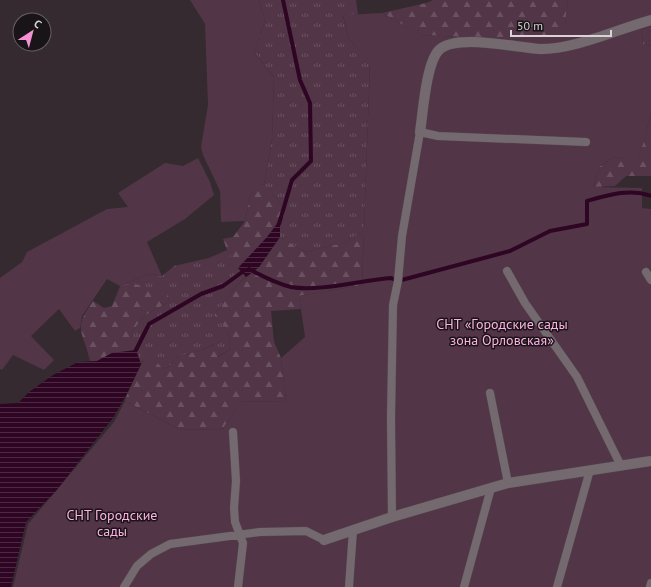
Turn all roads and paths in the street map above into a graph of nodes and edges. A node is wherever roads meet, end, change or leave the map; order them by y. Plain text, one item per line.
1 (651, 20) edge
2 (420, 132) junction
3 (586, 142) dead end
4 (507, 272) dead end
5 (646, 272) dead end
6 (651, 280) edge
7 (490, 393) dead end
8 (233, 432) dead end
9 (651, 461) edge
10 (621, 466) junction
11 (590, 470) junction
12 (508, 483) junction
13 (491, 488) junction
14 (392, 517) junction
15 (353, 530) junction
16 (239, 536) junction
17 (324, 540) joint
18 (651, 583) edge
19 (124, 587) edge
20 (238, 587) edge
21 (349, 587) edge
22 (464, 587) edge
23 (557, 587) edge
24 (650, 587) edge

1 - 2 street
2 - 3 lane
2 - 14 lane
4 - 10 lane
5 - 6 lane
7 - 12 lane
8 - 16 lane
9 - 10 street
10 - 11 street
11 - 12 street
11 - 23 lane
12 - 13 street
13 - 14 street
13 - 22 lane
14 - 15 street
15 - 17 street
15 - 21 lane
16 - 17 lane
16 - 19 lane
16 - 20 lane
18 - 24 lane

